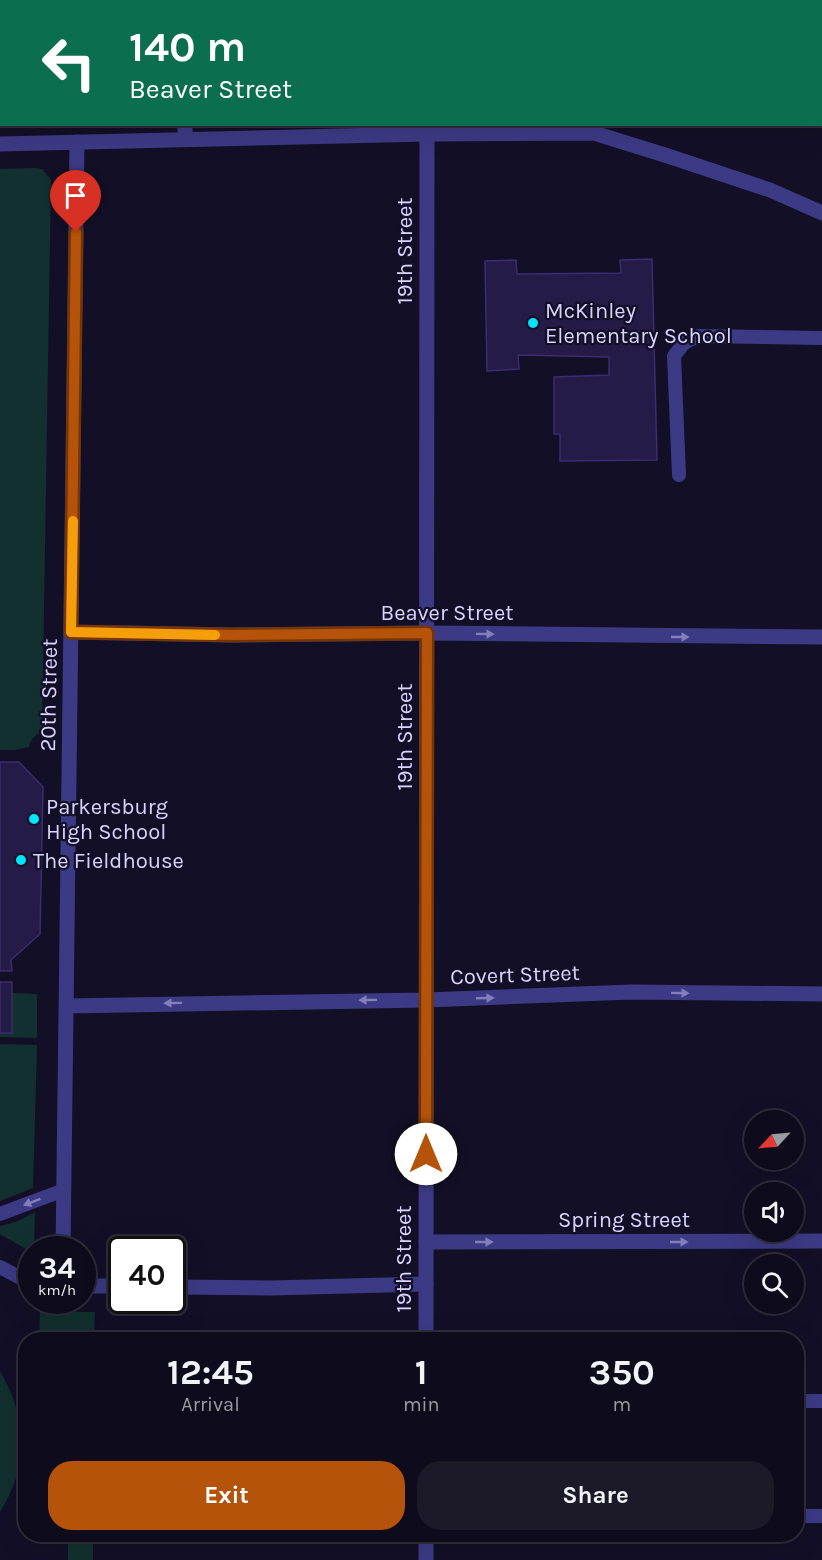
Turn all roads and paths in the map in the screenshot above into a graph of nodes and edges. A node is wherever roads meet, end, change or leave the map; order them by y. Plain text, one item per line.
1 (425, 129) edge
2 (593, 129) edge
3 (185, 132) edge
4 (77, 142) junction
5 (0, 144) edge
6 (822, 213) edge
7 (822, 338) edge
8 (679, 475) dead end
9 (71, 632) junction
10 (427, 633) junction
11 (822, 637) edge
12 (822, 994) edge
13 (426, 1000) junction
14 (66, 1006) junction
15 (64, 1190) junction
16 (0, 1214) edge
17 (63, 1236) edge
18 (822, 1241) edge
19 (426, 1242) junction
20 (0, 1267) edge
21 (18, 1277) edge
22 (426, 1284) junction
23 (186, 1287) edge
24 (426, 1332) edge
25 (804, 1401) edge
26 (822, 1401) edge
27 (804, 1516) edge
28 (822, 1516) edge
29 (426, 1542) edge
30 (426, 1560) edge

1 - 2 street
1 - 3 street
1 - 10 street, 19th Street
2 - 6 street
3 - 4 street
4 - 5 street
4 - 9 street, 20th Street
7 - 8 lane
9 - 10 street, Beaver Street
9 - 14 street, 20th Street
10 -> 11 street, Beaver Street
10 - 13 street, 19th Street
13 -> 12 street, Covert Street
13 -> 14 street, Covert Street
13 - 19 street, 19th Street
14 - 15 street, 20th Street
15 -> 16 lane
15 - 17 street, 20th Street
19 -> 18 street, Spring Street
19 - 22 street, 19th Street
20 - 21 lane
22 - 23 street
22 - 24 street, 19th Street
25 - 26 lane
27 - 28 lane
29 - 30 street

